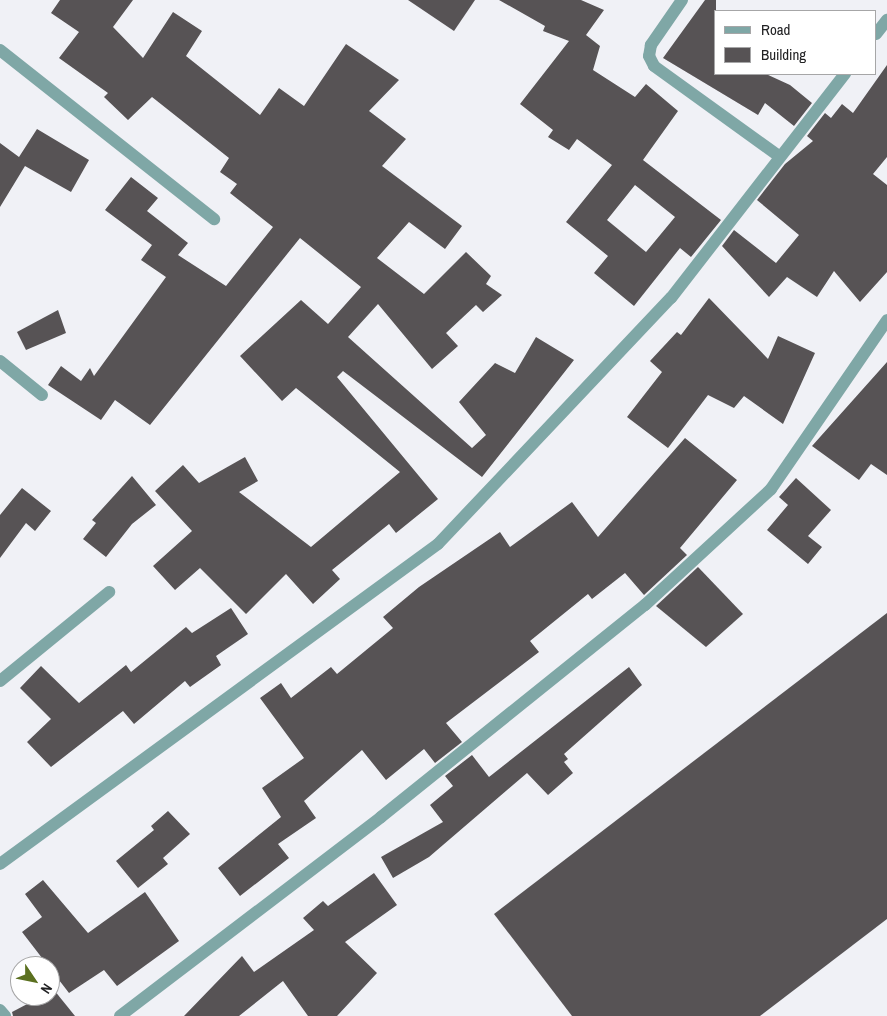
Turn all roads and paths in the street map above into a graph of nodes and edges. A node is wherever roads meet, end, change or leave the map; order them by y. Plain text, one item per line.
1 (682, 0) edge
2 (887, 20) edge
3 (877, 33) edge
4 (0, 50) edge
5 (844, 75) edge
6 (780, 157) junction
7 (214, 219) dead end
8 (887, 320) edge
9 (0, 362) edge
10 (42, 395) dead end
11 (109, 592) dead end
12 (0, 682) edge
13 (0, 864) edge
14 (0, 1010) edge
15 (5, 1016) edge
16 (120, 1016) edge

1 - 6 street
2 - 3 street
4 - 7 street
5 - 6 street
6 - 13 street
8 - 16 street
9 - 10 street
11 - 12 street
14 - 15 street

